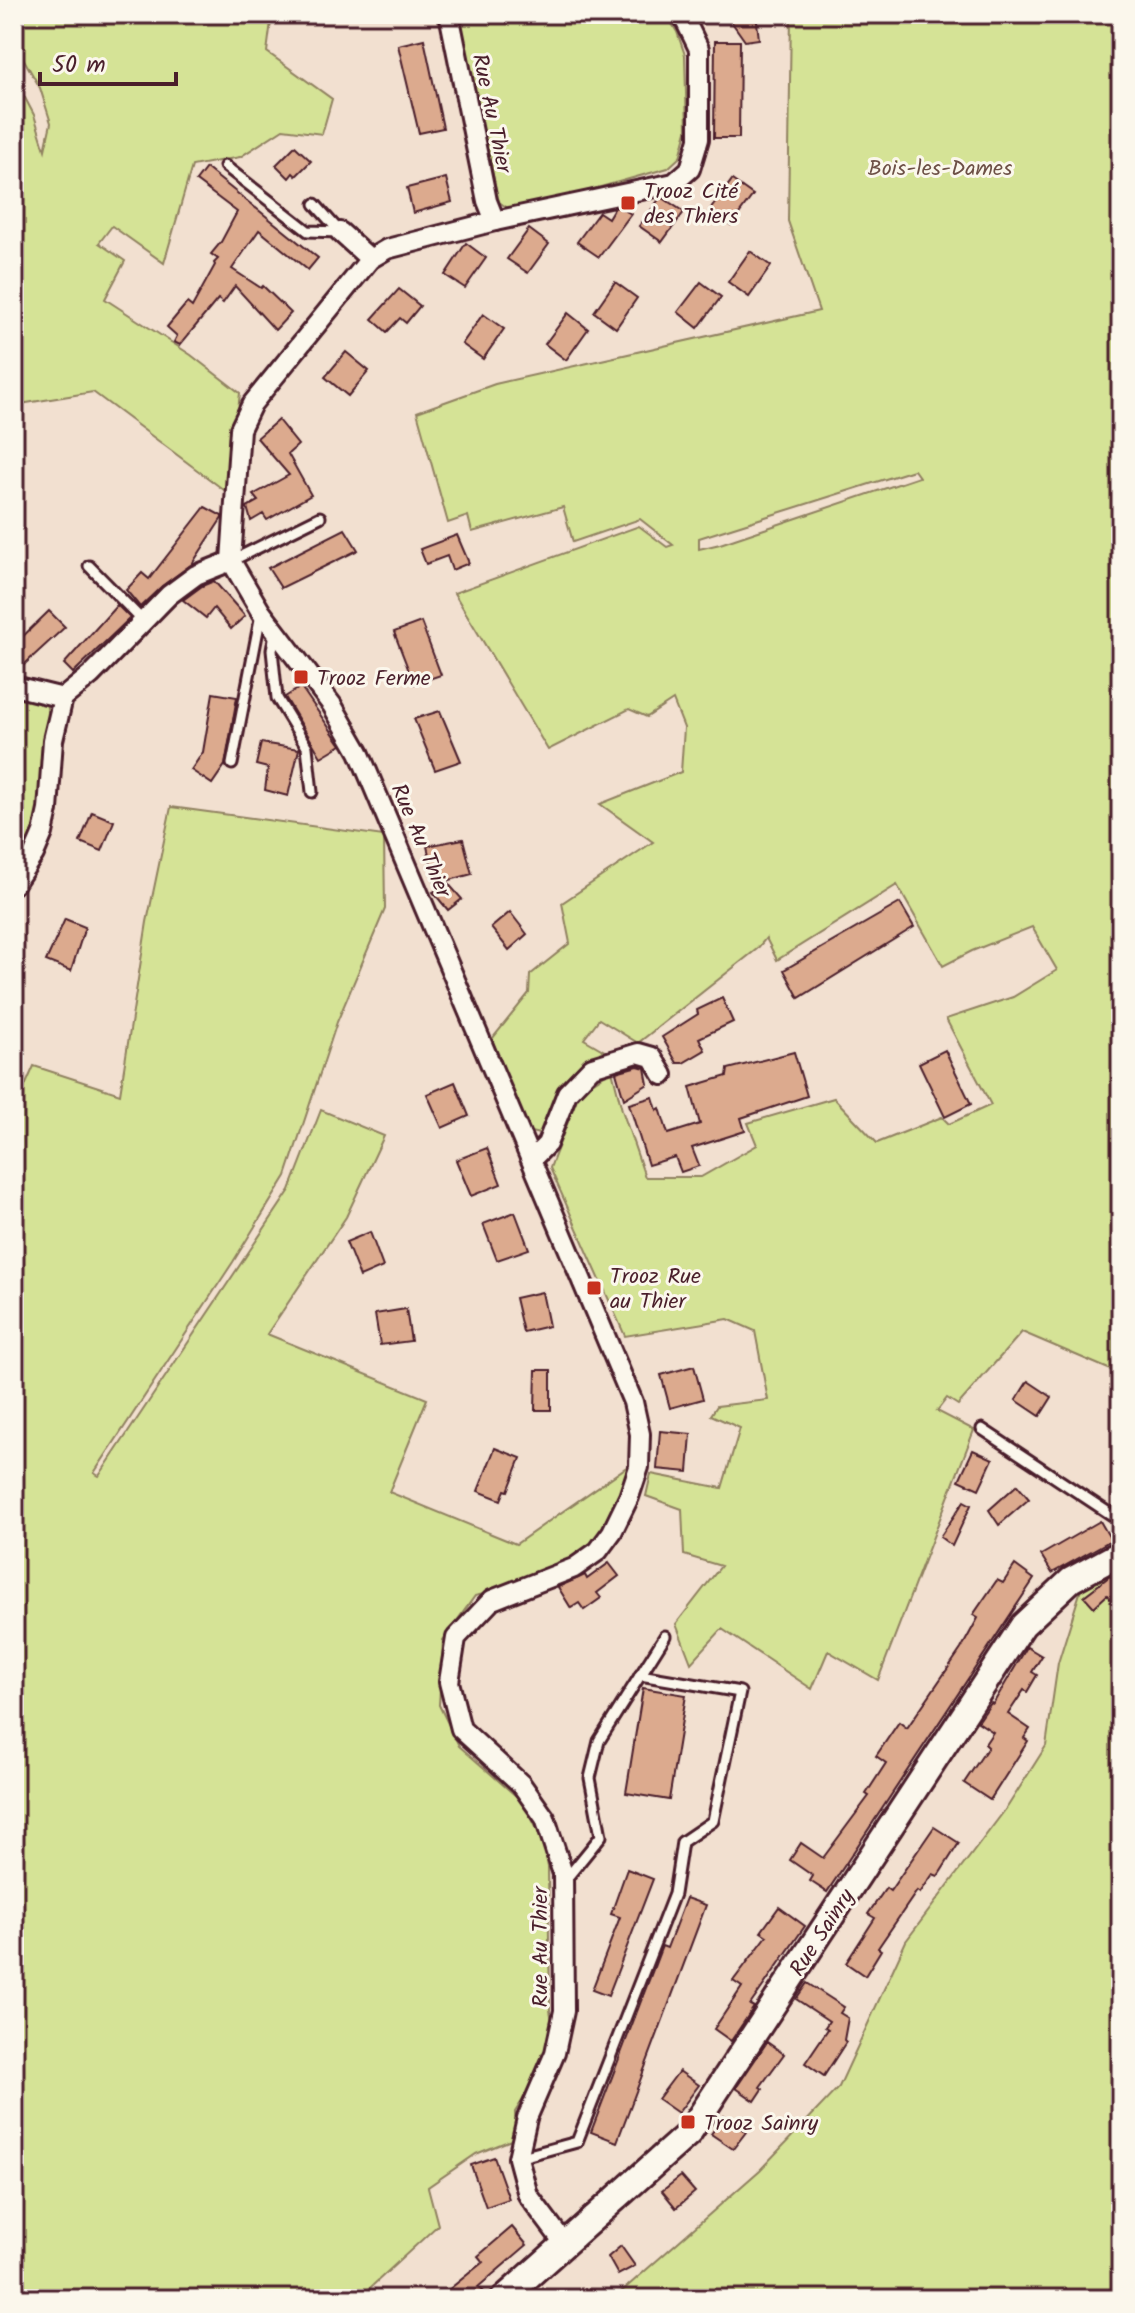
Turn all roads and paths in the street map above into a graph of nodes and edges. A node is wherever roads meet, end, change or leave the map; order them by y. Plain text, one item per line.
1 (449, 14) edge
2 (682, 14) edge
3 (225, 166) dead end
4 (315, 204) dead end
5 (495, 221) junction
6 (340, 232) junction
7 (370, 259) junction
8 (320, 517) dead end
9 (231, 561) junction
10 (89, 566) dead end
11 (261, 612) junction
12 (142, 620) junction
13 (275, 631) junction
14 (14, 686) edge
15 (63, 698) junction
16 (232, 764) dead end
17 (312, 792) dead end
18 (14, 884) edge
19 (663, 1075) dead end
20 (532, 1159) junction
21 (982, 1429) dead end
22 (1121, 1521) edge
23 (1121, 1553) edge
24 (665, 1636) dead end
25 (640, 1675) junction
26 (563, 1882) junction
27 (518, 2158) junction
28 (564, 2243) junction
29 (503, 2299) edge

1 - 5 street, Rue Au Thier
2 - 5 street
3 - 6 lane
4 - 6 lane
5 - 7 street
6 - 7 street
7 - 9 street
8 - 9 lane
9 - 11 street, Rue Au Thier
9 - 12 street
10 - 12 lane
11 - 13 street, Rue Au Thier
11 - 16 lane
12 - 15 street
13 - 17 lane
13 - 20 street, Rue Au Thier
14 - 15 street
15 - 18 street
19 - 20 street
20 - 26 street, Rue Au Thier
21 - 22 lane
23 - 28 street, Rue Sainry
24 - 25 lane
25 - 26 lane
25 - 27 lane
26 - 27 street, Rue Au Thier
27 - 28 street, Rue Au Thier
28 - 29 street, Rue Sainry

